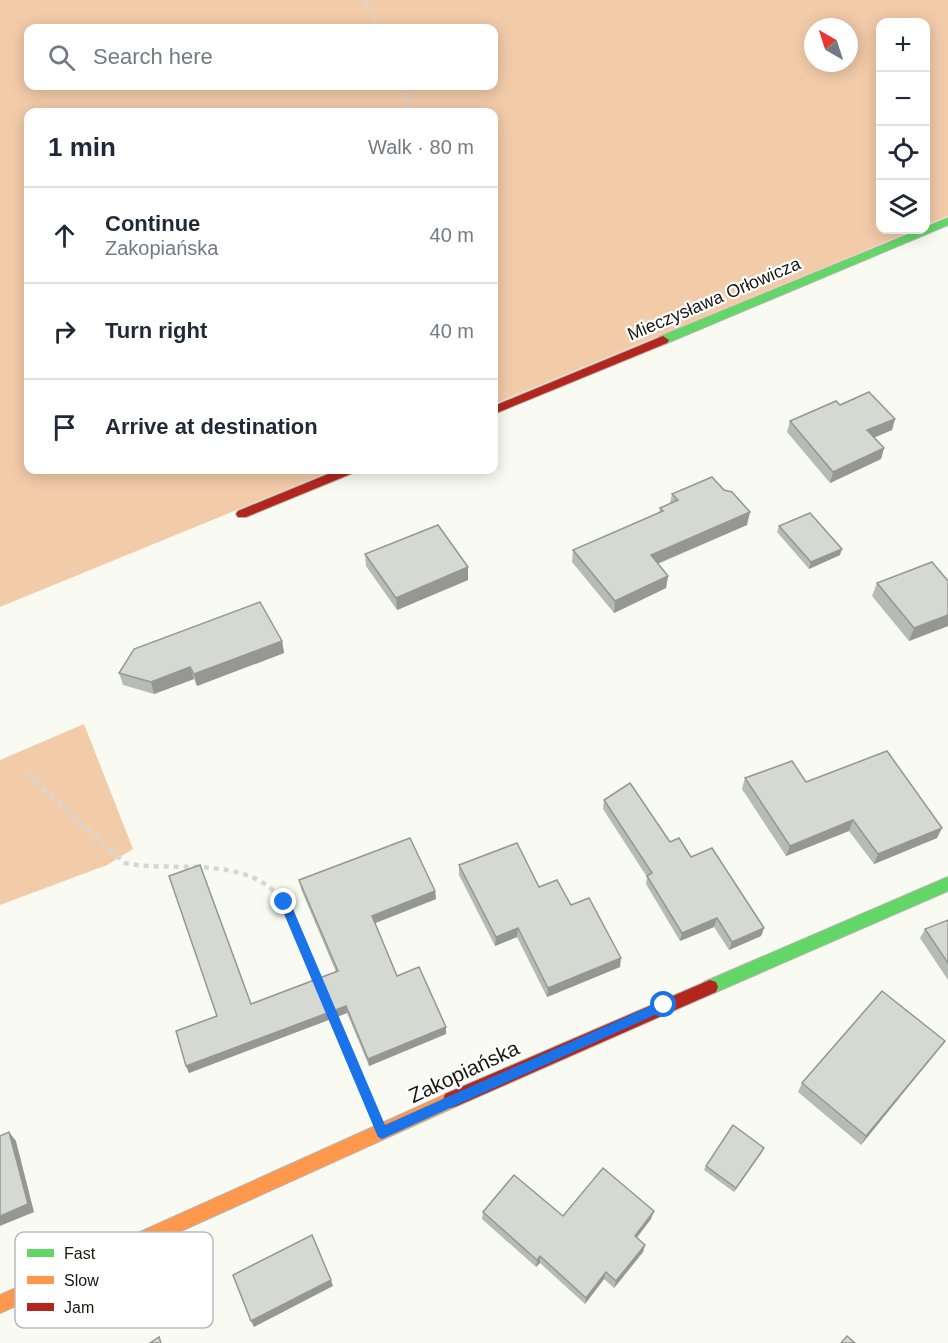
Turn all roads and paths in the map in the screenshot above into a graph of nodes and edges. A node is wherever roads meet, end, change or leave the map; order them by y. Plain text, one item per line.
1 (364, 0) edge
2 (374, 24) edge
3 (403, 90) edge
4 (411, 108) edge
5 (948, 221) edge
6 (498, 408) edge
7 (339, 474) edge
8 (242, 514) dead end
9 (25, 773) dead end
10 (948, 884) edge
11 (322, 990) edge
12 (331, 1012) edge
13 (382, 1133) junction
14 (161, 1232) edge
15 (15, 1297) edge
16 (0, 1304) edge

1 - 2 path
3 - 4 path
5 - 6 street, Mieczysława Orłowicza
7 - 8 street
9 - 11 path
10 - 13 street, Zakopiańska
12 - 13 path
13 - 14 street, Zakopiańska
15 - 16 street, Zakopiańska

